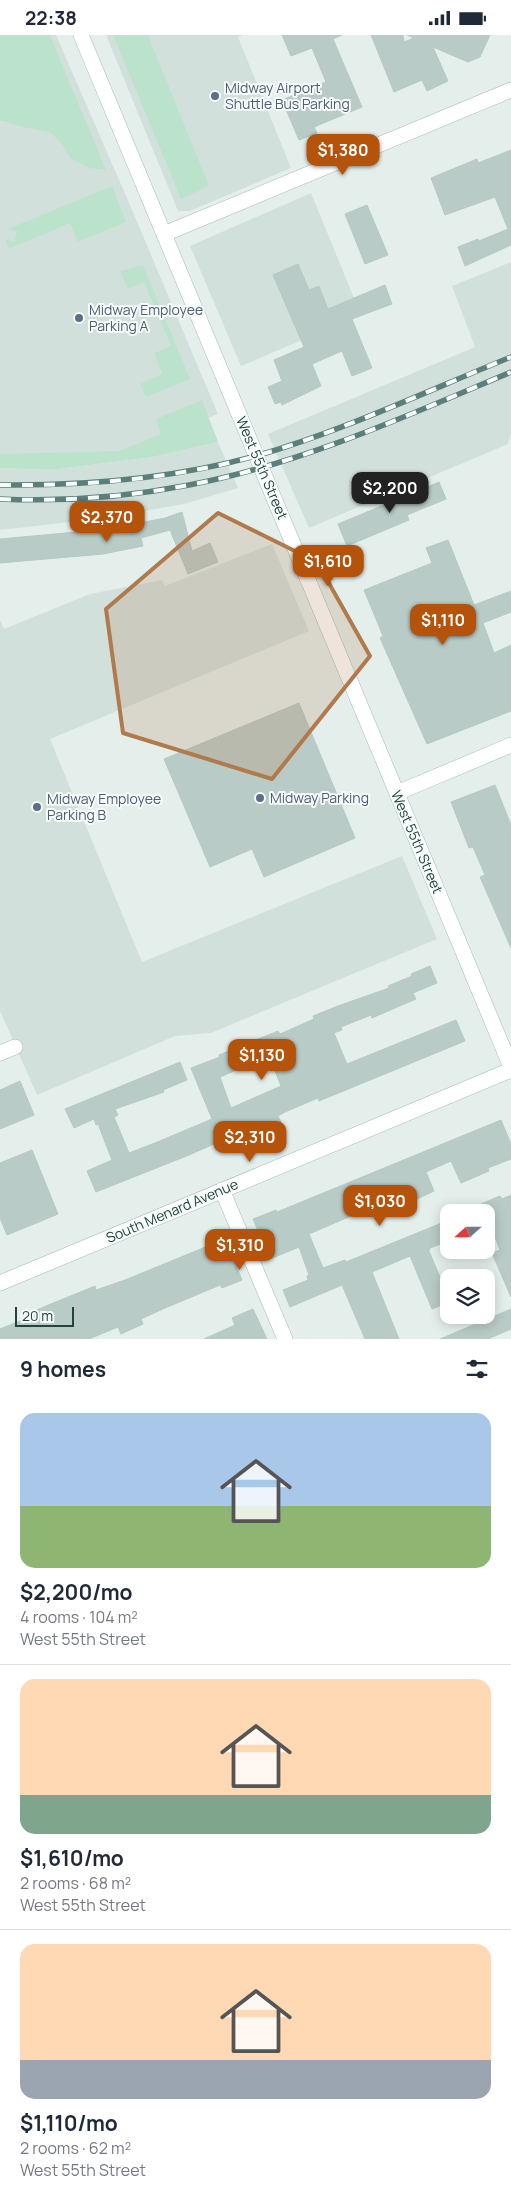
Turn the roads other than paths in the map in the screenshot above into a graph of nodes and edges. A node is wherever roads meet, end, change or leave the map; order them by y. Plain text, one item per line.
1 (81, 35) edge
2 (511, 90) edge
3 (164, 234) junction
4 (511, 745) edge
5 (397, 793) junction
6 (15, 1047) dead end
7 (0, 1053) edge
8 (511, 1069) edge
9 (222, 1190) junction
10 (0, 1283) edge
11 (285, 1339) edge

1 - 3 street, West 55th Street
2 - 3 street
3 - 5 street, West 55th Street
4 - 5 street
5 - 8 street, West 55th Street
6 - 7 street
8 - 9 street, South Menard Avenue
9 - 10 street, South Menard Avenue
9 - 11 street

